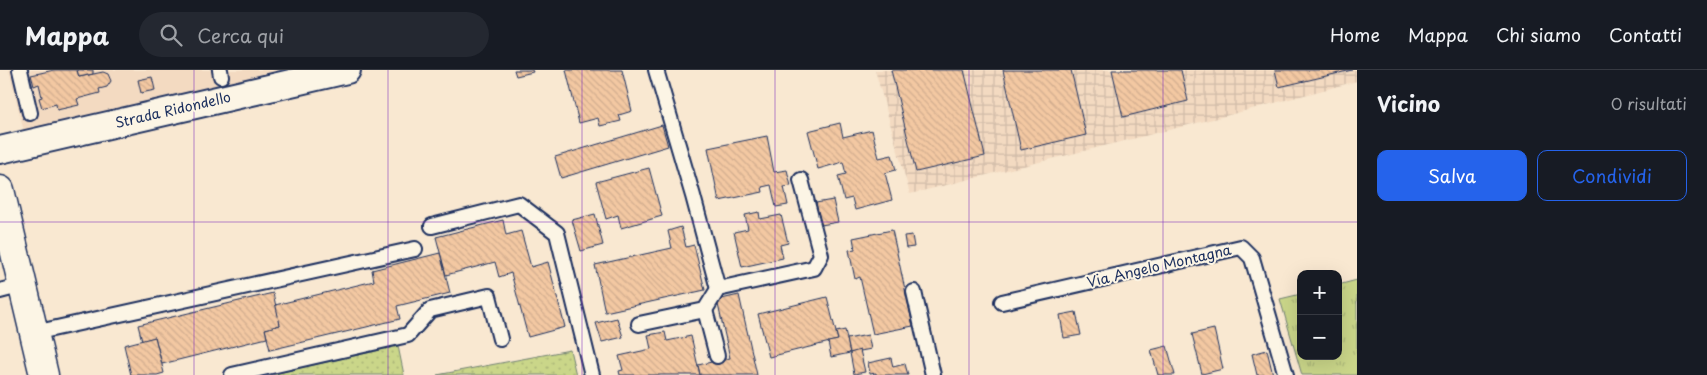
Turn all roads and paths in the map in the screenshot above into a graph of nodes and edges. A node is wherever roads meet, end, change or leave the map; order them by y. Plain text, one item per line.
1 (20, 70) edge
2 (347, 70) edge
3 (656, 70) edge
4 (30, 113) dead end
5 (0, 150) edge
6 (801, 180) dead end
7 (0, 190) edge
8 (432, 226) dead end
9 (415, 249) dead end
10 (11, 288) edge
11 (718, 289) junction
12 (914, 292) dead end
13 (1002, 302) dead end
14 (705, 310) junction
15 (640, 324) dead end
16 (34, 333) junction
17 (500, 339) dead end
18 (717, 356) dead end
19 (44, 375) edge
20 (232, 375) edge
21 (592, 375) edge
22 (933, 375) edge
23 (1286, 375) edge

1 - 4 lane
2 - 5 street, Strada Ridondello
3 - 11 lane
6 - 11 lane
7 - 10 main road
8 - 21 lane
9 - 16 lane
10 - 16 main road
11 - 14 lane
12 - 22 lane
13 - 23 lane, Via Angelo Montagna
14 - 15 lane
14 - 18 lane
16 - 19 main road
17 - 20 lane

